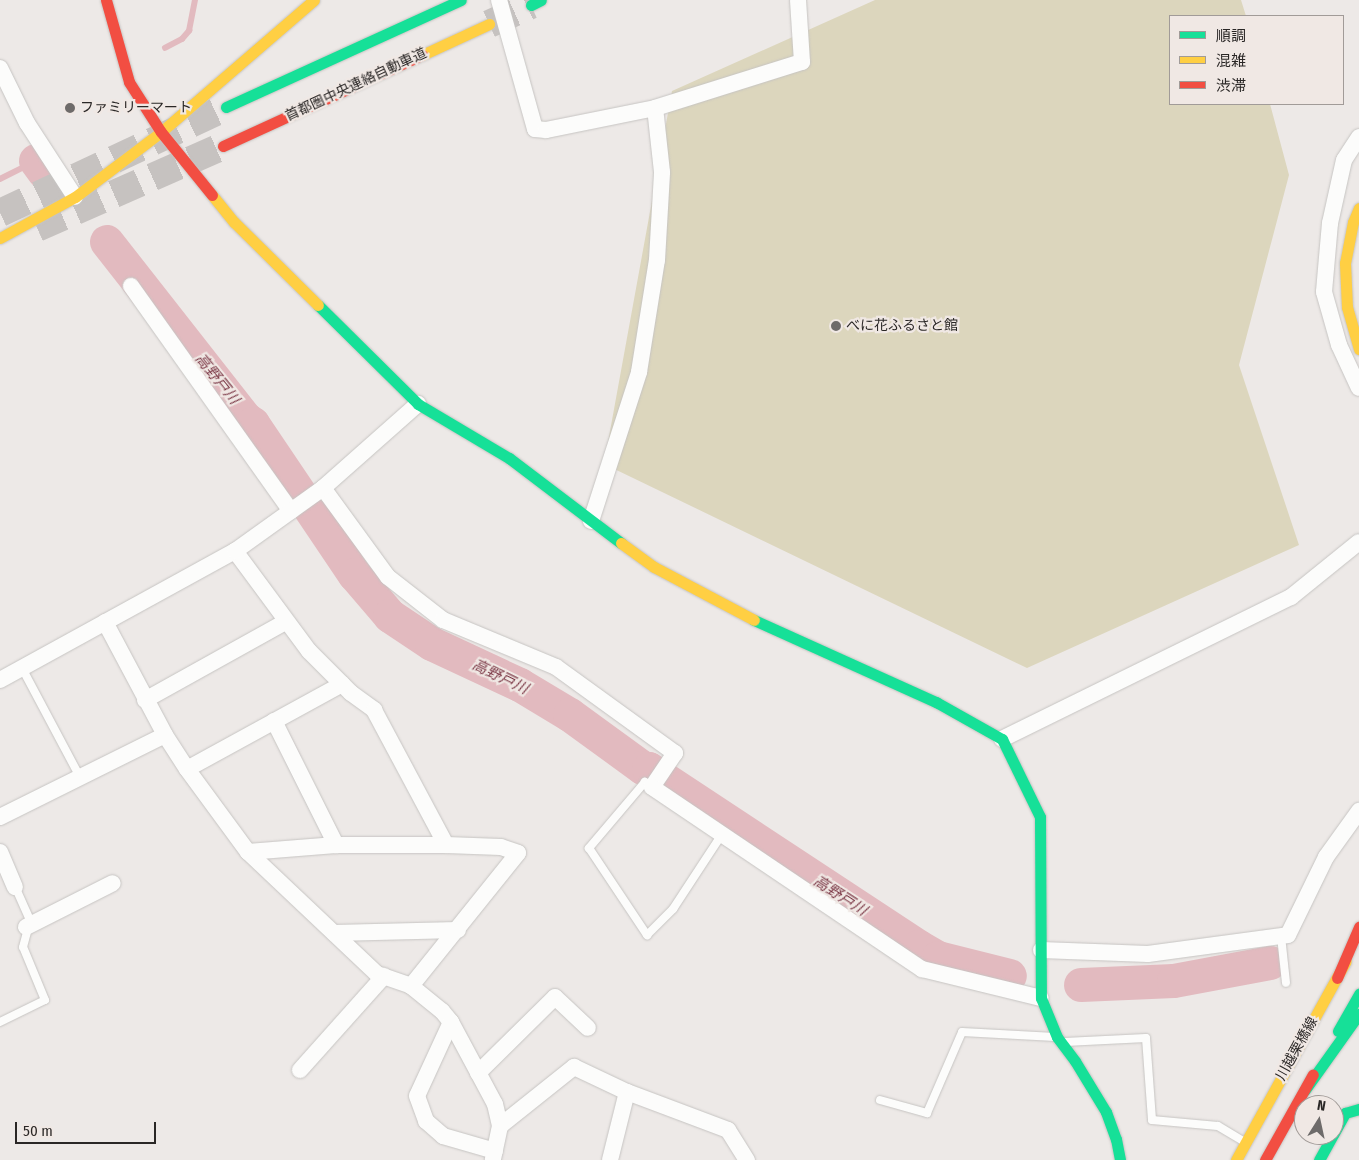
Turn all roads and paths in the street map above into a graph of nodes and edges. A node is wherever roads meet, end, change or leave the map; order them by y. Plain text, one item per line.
1 (106, 0) edge
2 (314, 0) edge
3 (461, 0) edge
4 (499, 0) edge
5 (798, 0) edge
6 (489, 24) tunnel mouth
7 (0, 68) edge
8 (226, 107) tunnel mouth
9 (654, 108) junction
10 (161, 132) junction
11 (1359, 137) edge
12 (223, 146) tunnel mouth
13 (75, 197) junction
14 (1359, 208) edge
15 (0, 238) edge
16 (131, 286) dead end
17 (1359, 349) edge
18 (1359, 388) edge
19 (418, 404) junction
20 (323, 488) junction
21 (291, 511) junction
22 (590, 521) junction
23 (1359, 542) edge
24 (235, 551) junction
25 (105, 622) junction
26 (285, 622) junction
27 (22, 668) junction
28 (0, 680) edge
29 (342, 684) junction
30 (145, 700) junction
31 (274, 721) junction
32 (165, 735) junction
33 (1002, 739) junction
34 (187, 769) junction
35 (80, 777) junction
36 (652, 787) junction
37 (1359, 810) edge
38 (0, 817) edge
39 (722, 834) junction
40 (336, 845) junction
41 (446, 845) junction
42 (0, 852) edge
43 (248, 852) junction
44 (113, 883) dead end
45 (15, 888) joint
46 (1359, 927) edge
47 (26, 928) junction
48 (458, 930) junction
49 (334, 933) junction
50 (1281, 936) junction
51 (1359, 938) edge
52 (1041, 950) junction
53 (384, 976) junction
54 (1337, 978) junction
55 (1286, 983) dead end
56 (412, 986) junction
57 (1359, 994) edge
58 (1041, 998) junction
59 (1359, 1014) edge
60 (0, 1022) edge
61 (451, 1022) junction
62 (588, 1028) dead end
63 (1058, 1039) junction
64 (300, 1070) dead end
65 (478, 1073) junction
66 (1304, 1091) junction
67 (627, 1092) junction
68 (880, 1100) dead end
69 (1359, 1109) edge
70 (1344, 1116) edge
71 (500, 1126) junction
72 (1246, 1142) junction
73 (1327, 1145) edge
74 (494, 1155) edge
75 (610, 1160) edge
76 (747, 1160) edge
77 (1120, 1160) edge
78 (1236, 1160) edge
79 (1265, 1160) edge
80 (1318, 1160) edge

1 - 10 main road
2 - 10 main road
3 - 8 main road
4 - 9 street
5 - 9 street
6 - 12 main road, 首都圏中央連絡自動車道
7 - 13 street
9 - 22 street
10 - 13 main road
10 - 19 main road
11 - 18 street
13 - 15 main road
14 - 17 main road
16 - 21 street
19 - 20 street
19 - 22 main road
20 - 21 street
20 - 36 street
21 - 24 street
22 - 33 main road
23 - 33 street
24 - 25 street
24 - 26 street
25 - 27 street
25 - 30 street
26 - 29 street
26 - 30 street
27 - 28 street
27 - 35 lane
29 - 31 street
29 - 41 street
30 - 32 street
31 - 34 street
31 - 40 street
32 - 34 street
32 - 35 street
33 - 52 main road
34 - 43 street
35 - 38 street
36 - 39 street
36 - 39 lane
37 - 50 street
39 - 58 street
40 - 41 street
40 - 43 street
41 - 48 street
42 - 45 street
43 - 49 street
44 - 47 street
45 - 47 lane
46 - 54 main road
47 - 60 lane
48 - 49 street
48 - 56 street
49 - 53 street
50 - 52 street
50 - 55 lane
51 - 54 main road, 川越栗橋線
52 - 58 main road
53 - 56 street
53 - 64 street
54 - 72 main road, 川越栗橋線
56 - 61 street
57 - 66 main road, 川越栗橋線
58 - 63 main road
59 - 66 main road
61 - 65 street
61 - 74 street
62 - 65 street
63 - 68 lane
63 - 72 lane
63 - 77 main road
65 - 71 street
66 - 79 main road, 川越栗橋線
67 - 71 street
67 - 75 street
67 - 76 street
69 - 70 main road
71 - 74 street
72 - 78 main road, 川越栗橋線
73 - 80 main road

